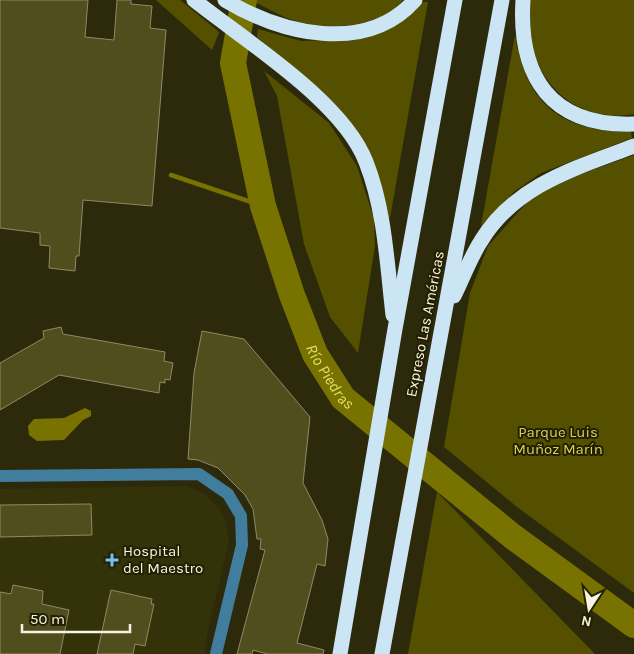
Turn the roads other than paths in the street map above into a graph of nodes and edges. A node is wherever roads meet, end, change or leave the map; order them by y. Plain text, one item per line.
1 (225, 0) edge
2 (415, 0) edge
3 (455, 0) edge
4 (502, 0) edge
5 (523, 0) edge
6 (196, 2) edge
7 (634, 124) edge
8 (634, 146) edge
9 (445, 314) junction
10 (395, 328) junction
11 (0, 476) edge
12 (387, 625) junction
13 (342, 636) junction
14 (216, 654) edge
15 (334, 654) edge
16 (340, 654) edge
17 (382, 654) edge
18 (393, 654) edge

1 - 2 highway
3 - 10 highway, Expreso Las Américas
4 - 9 highway, Expreso Las Américas
5 - 7 highway
6 - 10 highway
8 - 9 highway
9 - 12 highway, Expreso Las Américas
10 - 13 highway, Expreso Las Américas
11 - 14 street
12 - 17 highway, Expreso Las Américas
12 - 18 highway
13 - 15 highway
13 - 16 highway, Expreso Las Américas

